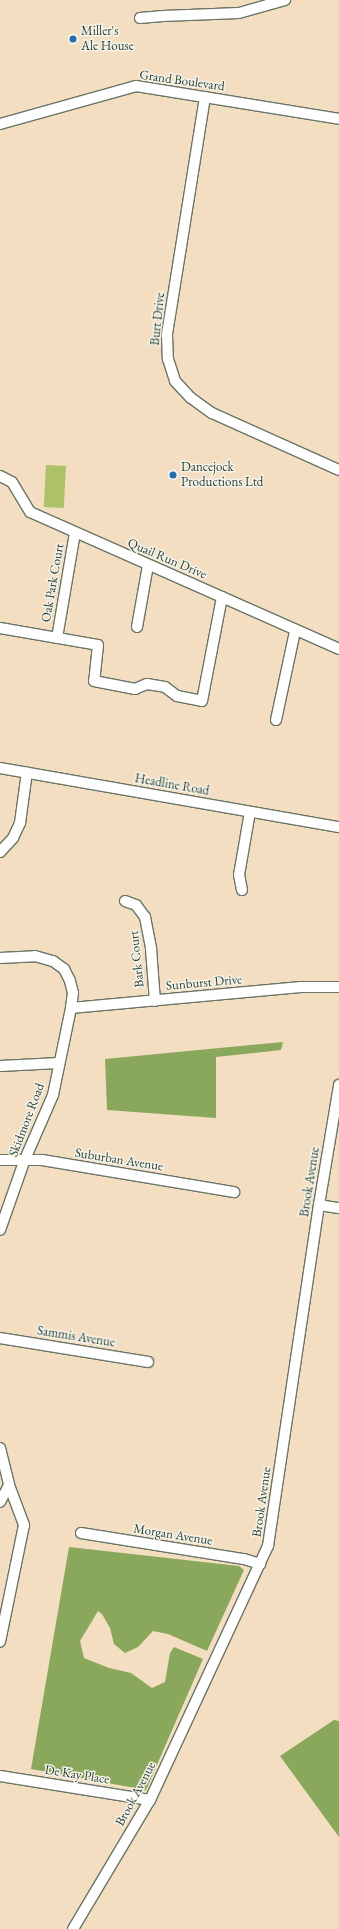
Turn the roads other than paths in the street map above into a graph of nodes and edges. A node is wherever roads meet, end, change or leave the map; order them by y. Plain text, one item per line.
1 (285, 0) edge
2 (140, 18) dead end
3 (205, 97) junction
4 (339, 119) edge
5 (0, 124) edge
6 (339, 470) edge
7 (0, 476) edge
8 (75, 533) junction
9 (148, 565) junction
10 (222, 597) junction
11 (137, 627) dead end
12 (0, 628) edge
13 (295, 631) junction
14 (57, 638) junction
15 (339, 649) edge
16 (276, 720) dead end
17 (0, 768) edge
18 (27, 772) junction
19 (250, 812) junction
20 (339, 827) edge
21 (0, 852) edge
22 (242, 890) dead end
23 (125, 901) dead end
24 (0, 958) edge
25 (339, 987) edge
26 (155, 1001) junction
27 (71, 1008) junction
28 (59, 1063) junction
29 (0, 1066) edge
30 (339, 1084) edge
31 (26, 1159) junction
32 (0, 1160) edge
33 (234, 1192) dead end
34 (319, 1205) junction
35 (339, 1208) edge
36 (0, 1230) edge
37 (0, 1338) edge
38 (148, 1362) dead end
39 (0, 1448) edge
40 (9, 1485) junction
41 (0, 1502) edge
42 (82, 1534) dead end
43 (260, 1564) junction
44 (0, 1642) edge
45 (0, 1776) edge
46 (150, 1800) junction
47 (73, 1929) edge

1 - 2 street
3 - 4 street, Grand Boulevard
3 - 5 street, Grand Boulevard
3 - 6 street, Burt Drive
7 - 8 street, Quail Run Drive
8 - 9 street, Quail Run Drive
8 - 14 street, Oak Park Court
9 - 10 street, Quail Run Drive
9 - 11 street
10 - 13 street, Quail Run Drive
10 - 14 street
12 - 14 street
13 - 15 street, Quail Run Drive
13 - 16 street
17 - 18 street, Headline Road
18 - 19 street, Headline Road
18 - 21 street
19 - 20 street, Headline Road
19 - 22 street
23 - 26 street, Bark Court
24 - 27 street, Skidmore Road
25 - 26 street, Sunburst Drive
26 - 27 street, Sunburst Drive
27 - 28 street, Skidmore Road
28 - 29 street
28 - 31 street, Skidmore Road
30 - 34 street, Brook Avenue
31 - 32 street, Suburban Avenue
31 - 33 street, Suburban Avenue
31 - 36 street, Skidmore Road
34 - 35 street
34 - 43 street, Brook Avenue
37 - 38 street, Sammis Avenue
39 - 40 street
40 - 41 street
40 - 44 street
42 - 43 street, Morgan Avenue
43 - 46 street, Brook Avenue
45 - 46 street, De Kay Place
46 - 47 street, Brook Avenue

